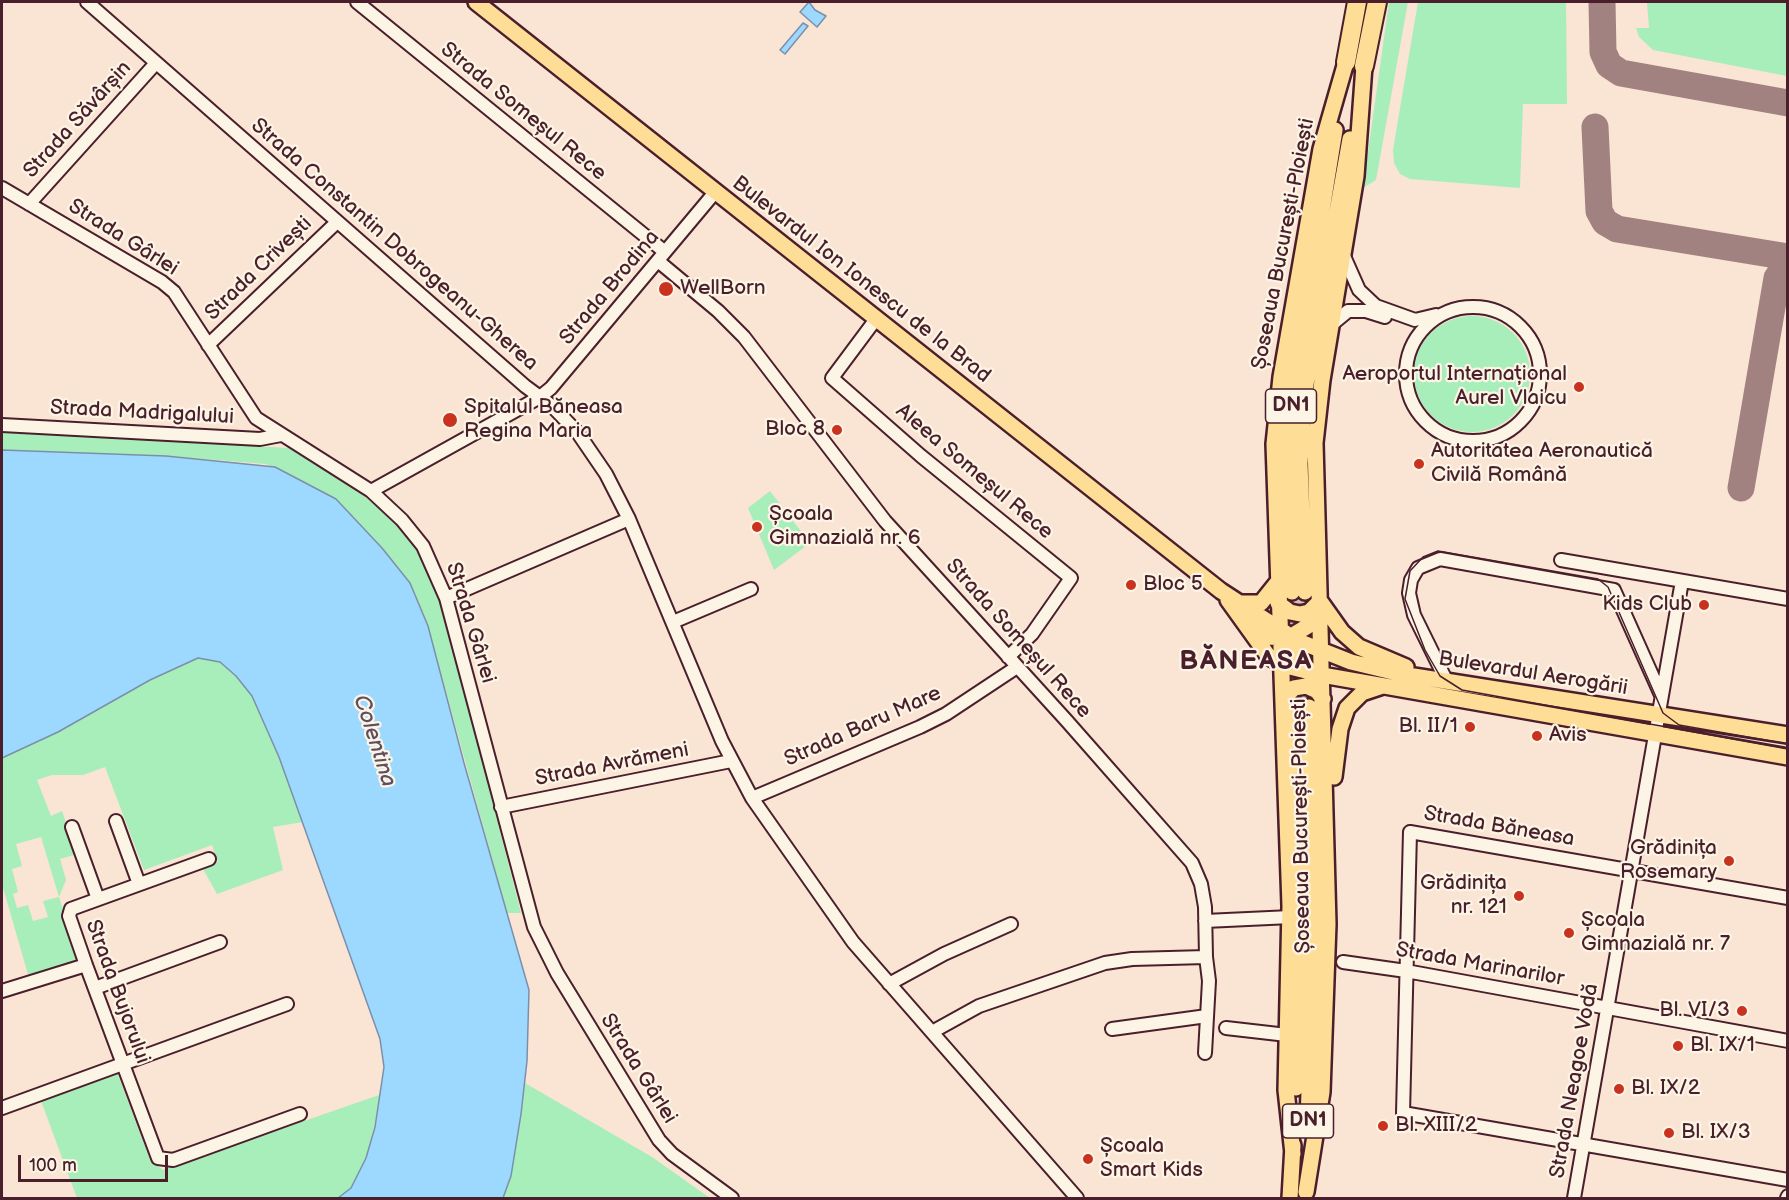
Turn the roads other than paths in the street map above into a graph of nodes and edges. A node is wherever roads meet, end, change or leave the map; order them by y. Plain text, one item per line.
1 (87, 2) edge
2 (357, 2) edge
3 (476, 2) edge
4 (1358, 2) edge
5 (1377, 2) edge
6 (1346, 62) junction
7 (156, 63) junction
8 (1364, 66) junction
9 (2, 188) edge
10 (716, 191) junction
11 (29, 204) junction
12 (337, 222) junction
13 (1343, 253) junction
14 (661, 256) junction
15 (1372, 308) junction
16 (876, 319) junction
17 (1416, 325) junction
18 (1330, 326) junction
19 (208, 345) junction
20 (540, 397) junction
21 (2, 425) edge
22 (281, 435) junction
23 (371, 491) junction
24 (629, 519) junction
25 (1561, 560) dead end
26 (1626, 571) junction
27 (1682, 581) junction
28 (1277, 583) junction
29 (1594, 585) junction
30 (751, 589) dead end
31 (1221, 591) junction
32 (446, 598) junction
33 (1788, 599) edge
34 (1320, 600) junction
35 (1238, 603) junction
36 (1278, 603) junction
37 (1243, 621) junction
38 (673, 622) junction
39 (1284, 634) junction
40 (1008, 657) junction
41 (1281, 664) junction
42 (1319, 665) junction
43 (1017, 667) junction
44 (1446, 680) junction
45 (1386, 686) junction
46 (1662, 696) junction
47 (1323, 699) junction
48 (1296, 704) junction
49 (1659, 715) junction
50 (1655, 734) junction
51 (1788, 735) edge
52 (1788, 757) edge
53 (731, 761) junction
54 (752, 798) junction
55 (501, 807) junction
56 (116, 821) dead end
57 (1327, 826) junction
58 (72, 827) dead end
59 (209, 859) dead end
60 (1633, 871) junction
61 (139, 884) junction
62 (1788, 898) edge
63 (98, 899) junction
64 (1291, 917) junction
65 (1205, 921) junction
66 (1011, 924) dead end
67 (220, 942) dead end
68 (1206, 957) junction
69 (1343, 962) dead end
70 (86, 964) junction
71 (1406, 971) junction
72 (889, 984) junction
73 (95, 988) junction
74 (2, 991) edge
75 (287, 1004) dead end
76 (1608, 1008) junction
77 (1208, 1016) junction
78 (1226, 1028) dead end
79 (1112, 1029) dead end
80 (932, 1032) junction
81 (1287, 1035) junction
82 (1788, 1041) edge
83 (1205, 1053) dead end
84 (122, 1063) junction
85 (2, 1108) edge
86 (300, 1114) dead end
87 (1584, 1145) junction
88 (1293, 1154) junction
89 (1788, 1180) edge
90 (1306, 1195) edge
91 (732, 1198) edge
92 (1077, 1198) edge
93 (1290, 1198) edge
94 (1574, 1198) edge

1 - 7 street, Strada Constantin Dobrogeanu-Gherea
2 - 14 street, Strada Someșul Rece
3 - 10 main road, Bulevardul Ion Ionescu de la Brad
4 - 6 highway, Șoseaua București-Ploiești / DN1
5 - 8 highway, Șoseaua București-Ploiești / DN1
6 - 8 main road, Șoseaua București-Ploiești / DN1
6 - 28 main road, Șoseaua București-Ploiești
7 - 11 street, Strada Săvârșin
7 - 12 street, Strada Constantin Dobrogeanu-Gherea
8 - 13 main road, Șoseaua București-Ploiești
9 - 11 street, Strada Gârlei
10 - 14 street, Strada Brodina
10 - 16 main road, Bulevardul Ion Ionescu de la Brad
11 - 19 street, Strada Gârlei
12 - 19 street, Strada Crivești
12 - 20 street, Strada Constantin Dobrogeanu-Gherea
13 - 15 street
13 - 18 main road, Șoseaua București-Ploiești
14 - 20 street, Strada Brodina
14 - 40 street, Strada Someșul Rece
15 - 17 street
15 - 18 street
16 - 31 main road, Bulevardul Ion Ionescu de la Brad
16 - 40 street, Aleea Someșul Rece
17 - 17 street
18 - 34 main road, Șoseaua București-Ploiești
19 - 22 street, Strada Gârlei
20 - 23 street, Strada Brodina
20 - 24 street, Strada Constantin Dobrogeanu-Gherea
21 - 22 street, Strada Madrigalului
22 - 23 street, Strada Gârlei
23 - 32 street, Strada Gârlei
24 - 32 street
24 - 38 street, Strada Constantin Dobrogeanu-Gherea
25 - 26 street
26 - 27 street
26 - 29 street
27 - 33 street
27 - 46 street, Strada Neagoe Vodă
28 - 35 main road
28 - 36 main road, Șoseaua București-Ploiești
29 - 44 street
29 - 46 street
30 - 38 street
31 - 35 main road, Bulevardul Ion Ionescu de la Brad
31 - 37 main road, Bulevardul Ion Ionescu de la Brad
32 - 55 street, Strada Gârlei
34 - 36 main road
34 - 39 main road
34 - 42 main road, Șoseaua București-Ploiești
34 - 44 main road
35 - 39 main road, Bulevardul Ion Ionescu de la Brad
36 - 39 main road
37 - 39 main road
37 - 41 main road, Bulevardul Ion Ionescu de la Brad
38 - 53 street, Strada Constantin Dobrogeanu-Gherea
39 - 41 main road, Șoseaua București-Ploiești
39 - 42 main road, Bulevardul Aerogării
40 - 43 street, Strada Someșul Rece
41 - 42 main road, Bulevardul Aerogării
41 - 48 main road, Șoseaua București-Ploiești
42 - 44 main road, Bulevardul Aerogării
42 - 45 main road, Bulevardul Aerogării
42 - 47 main road
42 - 48 main road
43 - 54 street, Strada Baru Mare
43 - 65 street, Strada Someșul Rece
44 - 49 main road, Bulevardul Aerogării
45 - 50 main road, Bulevardul Aerogării
45 - 57 main road
46 - 49 street, Strada Neagoe Vodă
47 - 48 main road
47 - 57 main road, Șoseaua București-Ploiești
48 - 64 main road, Șoseaua București-Ploiești
48 - 88 main road, Șoseaua București-Ploiești / DN1
48 - 90 main road, Șoseaua București-Ploiești / DN1
49 - 50 street, Strada Neagoe Vodă
49 - 51 main road, Bulevardul Aerogării
50 - 52 main road, Bulevardul Aerogării
50 - 60 street, Strada Neagoe Vodă
53 - 54 street, Strada Constantin Dobrogeanu-Gherea
53 - 55 street, Strada Avrămeni
54 - 72 street, Strada Constantin Dobrogeanu-Gherea
55 - 91 street, Strada Gârlei
56 - 61 street
57 - 90 main road, Șoseaua București-Ploiești
58 - 63 street
59 - 61 street, Strada Bujorului
60 - 62 street, Strada Băneasa
60 - 71 street, Strada Băneasa
60 - 76 street, Strada Neagoe Vodă
61 - 63 street, Strada Bujorului
63 - 70 street, Strada Bujorului
64 - 65 street
64 - 81 main road, Șoseaua București-Ploiești
65 - 68 street, Strada Someșul Rece
66 - 72 street
67 - 73 street
68 - 77 street, Strada Someșul Rece
68 - 80 street
69 - 71 street, Strada Marinarilor
70 - 73 street, Strada Bujorului
70 - 74 street
71 - 76 street, Strada Marinarilor
71 - 87 street, Strada Băneasa
72 - 80 street, Strada Constantin Dobrogeanu-Gherea
73 - 84 street, Strada Bujorului
75 - 84 street
76 - 82 street, Strada Marinarilor
76 - 87 street, Strada Neagoe Vodă
77 - 79 street
77 - 83 street, Strada Someșul Rece
78 - 81 street
80 - 92 street, Strada Constantin Dobrogeanu-Gherea
81 - 88 main road, Șoseaua București-Ploiești
84 - 85 street
84 - 86 street, Strada Bujorului
87 - 89 street
87 - 94 street, Strada Neagoe Vodă
88 - 93 main road, Șoseaua București-Ploiești / DN1

